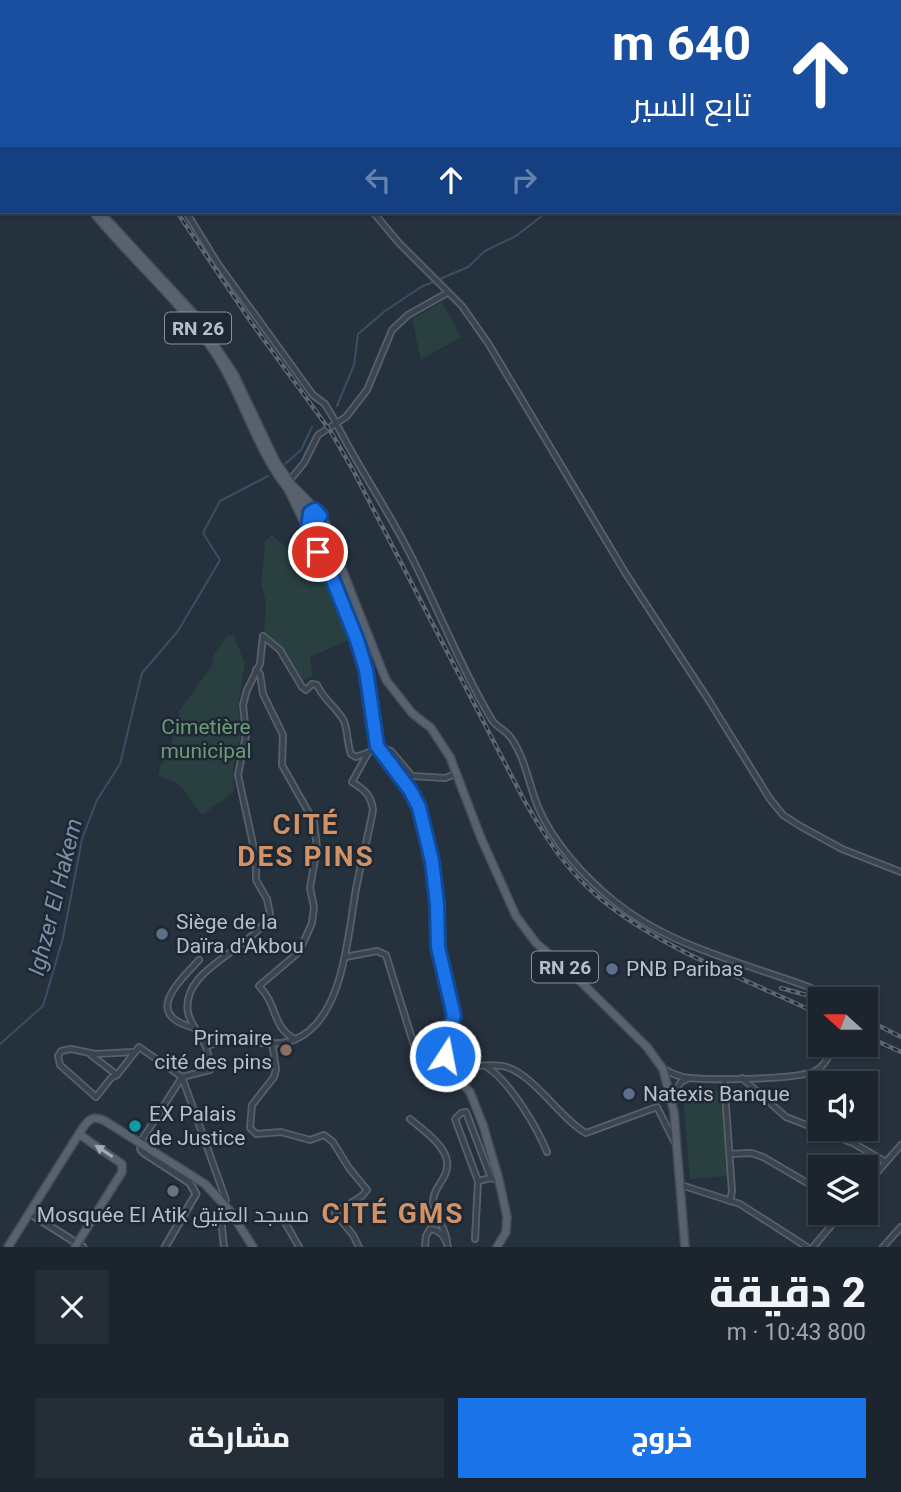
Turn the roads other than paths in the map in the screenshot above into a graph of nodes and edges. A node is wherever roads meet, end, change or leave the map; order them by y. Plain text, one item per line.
1 (95, 214) edge
2 (102, 214) edge
3 (187, 214) edge
4 (375, 214) edge
5 (447, 293) junction
6 (337, 424) junction
7 (273, 464) junction
8 (289, 484) junction
9 (302, 511) junction
10 (319, 512) junction
11 (311, 518) junction
12 (308, 530) junction
13 (342, 569) junction
14 (329, 574) junction
15 (256, 670) junction
16 (377, 746) junction
17 (368, 753) junction
18 (456, 774) junction
19 (901, 872) edge
20 (345, 957) junction
21 (198, 960) dead end
22 (812, 987) edge
23 (196, 1028) junction
24 (296, 1040) junction
25 (272, 1042) junction
26 (206, 1047) junction
27 (135, 1052) junction
28 (87, 1053) junction
29 (827, 1057) edge
30 (487, 1067) junction
31 (663, 1069) junction
32 (452, 1073) junction
33 (117, 1075) junction
34 (182, 1077) junction
35 (689, 1078) junction
36 (742, 1078) junction
37 (724, 1079) junction
38 (671, 1097) junction
39 (410, 1119) dead end
40 (79, 1134) junction
41 (140, 1144) junction
42 (901, 1145) edge
43 (677, 1146) junction
44 (547, 1152) dead end
45 (730, 1154) junction
46 (886, 1162) junction
47 (878, 1171) edge
48 (495, 1179) junction
49 (478, 1181) junction
50 (808, 1183) edge
51 (680, 1185) junction
52 (730, 1200) junction
53 (225, 1202) junction
54 (29, 1213) junction
55 (282, 1217) dead end
56 (832, 1225) edge
57 (901, 1227) edge
58 (475, 1239) dead end
59 (448, 1245) edge
60 (79, 1246) edge
61 (8, 1247) edge
62 (165, 1247) edge
63 (224, 1247) edge
64 (253, 1247) edge
65 (299, 1247) edge
66 (359, 1247) edge
67 (425, 1247) edge
68 (497, 1247) edge
69 (685, 1247) edge
70 (807, 1247) edge
71 (813, 1247) edge
72 (883, 1247) edge

1 - 7 main road, RN 26
2 - 7 main road, RN 26
3 - 6 street
4 - 5 street
5 - 6 street
5 - 19 street
6 - 8 street
6 - 22 street
7 - 8 main road, RN 26
8 - 9 main road
8 - 10 main road, RN 26
9 - 11 main road
9 - 12 main road
10 - 11 main road
10 - 13 main road, RN 26
11 - 12 main road
11 - 13 main road
11 - 14 main road
12 - 14 main road
13 - 18 main road, RN 26
14 - 16 main road
15 - 17 street
15 - 23 street
15 - 24 street
16 - 17 street
16 - 18 street
16 - 32 main road
17 - 20 street
18 - 31 main road, RN 26
20 - 24 street
20 - 32 street
21 - 23 street
23 - 26 street
24 - 25 street
25 - 26 street
25 - 66 street
26 - 34 street
27 - 28 street
27 - 33 street
27 - 34 street
28 - 33 street
28 - 33 street
29 - 36 street
30 - 32 street
30 - 43 street
30 - 44 street
31 - 35 street
31 - 38 main road, RN 26
32 - 48 main road
34 - 41 street
34 - 53 street
35 - 37 street
35 - 38 street
36 - 37 street
36 - 46 street
37 - 45 street
38 - 43 main road, RN 26
39 - 59 street
40 - 41 main road
40 - 54 main road
60 -> 40 main road
41 - 53 main road
41 - 62 street
42 - 46 street
43 - 51 main road, RN 26
45 - 50 street
45 - 52 street
46 - 47 street
48 - 49 street
48 - 49 street
48 - 68 main road
49 - 58 street
51 - 52 street
51 - 69 main road, RN 26
52 - 70 street
53 - 63 street
53 - 64 main road
54 - 60 street
54 - 61 main road
55 - 65 street
56 - 71 street
57 - 72 street
59 - 67 street

